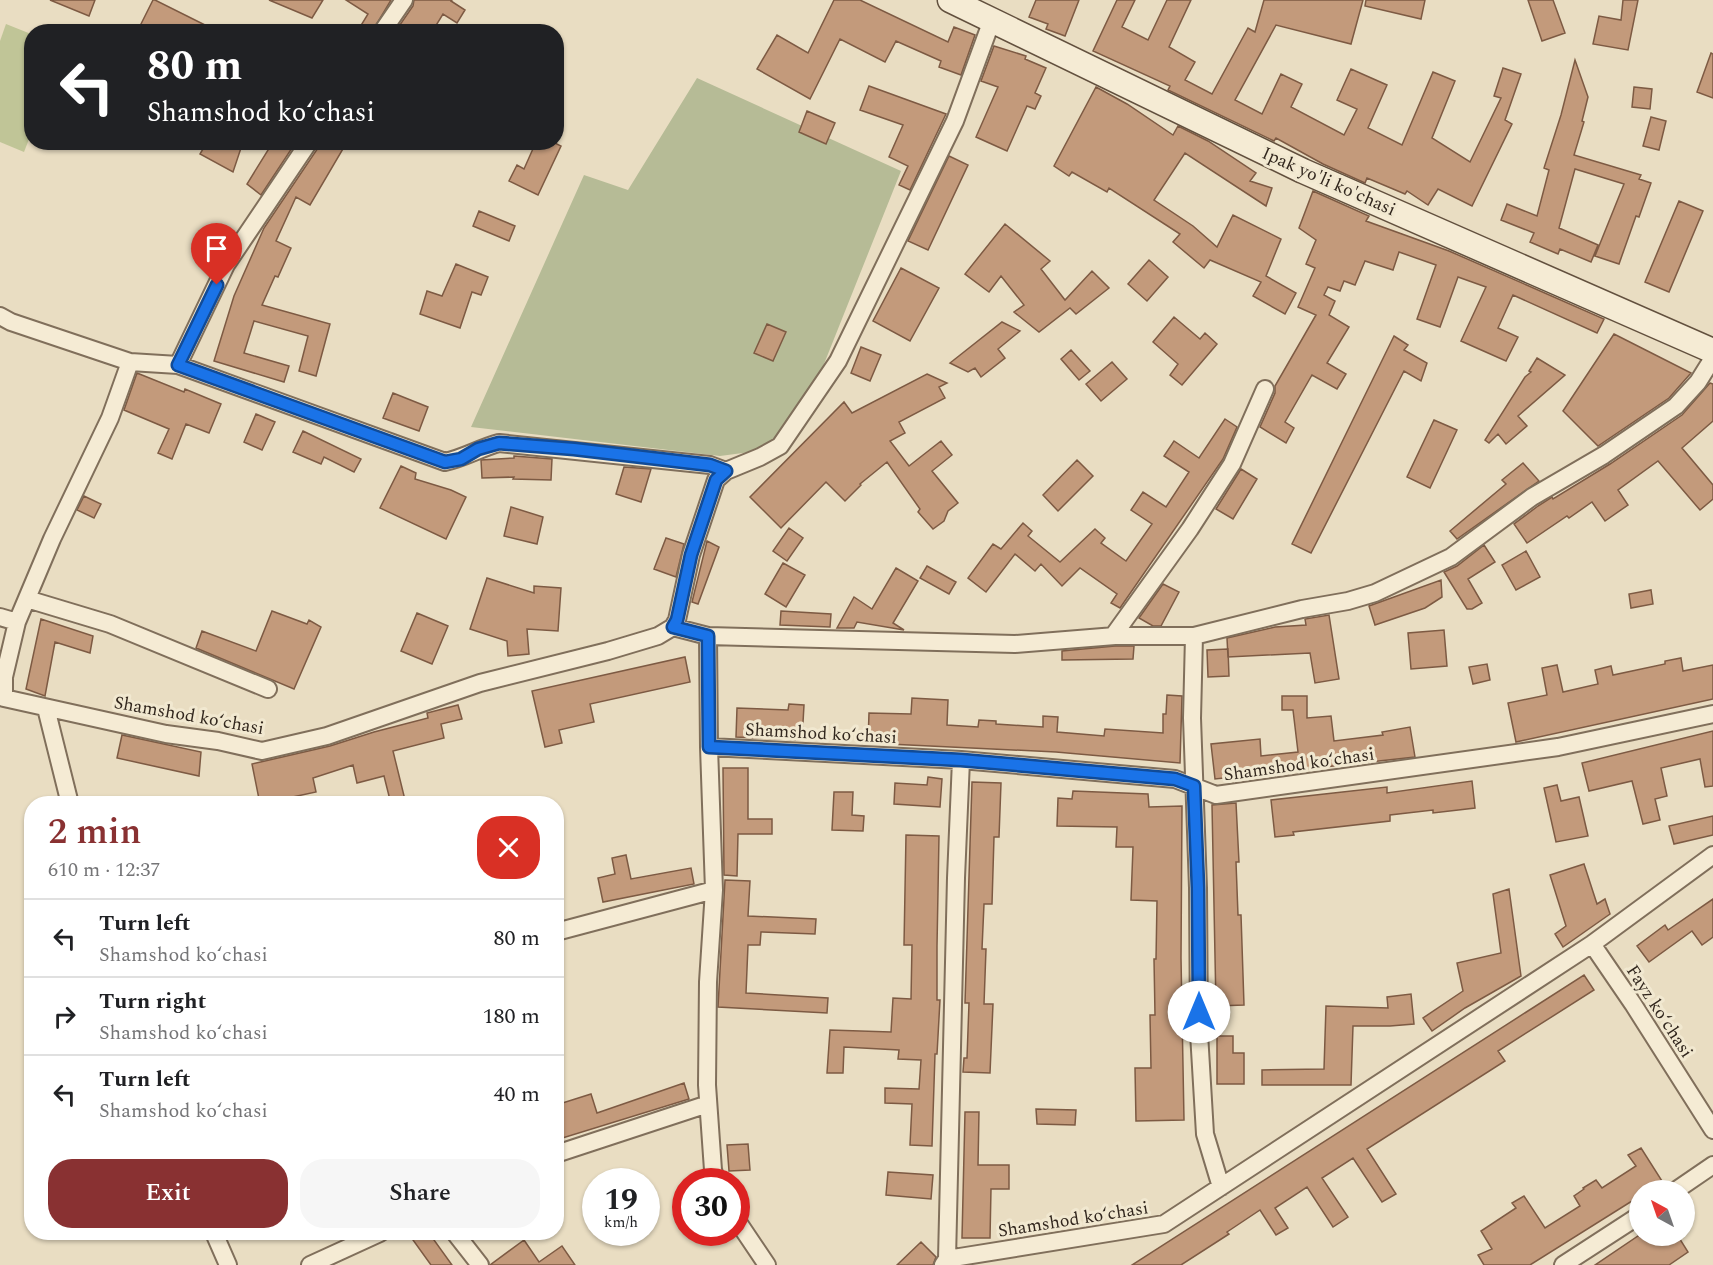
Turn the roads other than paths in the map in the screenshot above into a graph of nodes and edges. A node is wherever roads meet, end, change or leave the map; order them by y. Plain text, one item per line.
1 (404, 0) edge
2 (950, 0) edge
3 (984, 11) edge
4 (388, 24) edge
5 (304, 150) edge
6 (0, 316) edge
7 (1713, 351) edge
8 (1713, 358) edge
9 (130, 362) junction
10 (178, 365) junction
11 (1265, 389) dead end
12 (726, 471) junction
13 (27, 599) junction
14 (0, 617) edge
15 (17, 622) junction
16 (673, 627) junction
17 (708, 636) junction
18 (1113, 636) junction
19 (1194, 636) junction
20 (268, 688) dead end
21 (2, 698) edge
22 (46, 708) junction
23 (1713, 714) edge
24 (709, 747) junction
25 (961, 760) junction
26 (1194, 786) junction
27 (68, 796) edge
28 (1713, 855) edge
29 (714, 890) junction
30 (564, 930) edge
31 (1592, 944) junction
32 (708, 1104) junction
33 (1713, 1130) edge
34 (564, 1151) edge
35 (1713, 1165) edge
36 (713, 1168) edge
37 (1691, 1180) edge
38 (1221, 1187) junction
39 (1629, 1222) edge
40 (217, 1240) edge
41 (365, 1240) edge
42 (461, 1240) edge
43 (750, 1240) edge
44 (945, 1262) edge
45 (228, 1265) edge
46 (310, 1265) edge
47 (480, 1265) edge
48 (767, 1265) edge
49 (1563, 1265) edge

1 - 4 street
2 - 3 main road, Ipak yo'li ko'chasi
3 - 7 main road, Ipak yo'li ko'chasi
3 - 12 street
5 - 10 street
6 - 9 street
8 - 19 street
9 - 10 street
9 - 13 street, Shamshod koʻchasi
10 - 12 street
11 - 18 street
12 - 16 street
13 - 15 street, Shamshod koʻchasi
13 - 20 street
14 - 15 street
15 - 21 street, Shamshod koʻchasi
16 - 17 street
16 - 22 street, Shamshod koʻchasi
17 - 18 street
17 - 24 street
18 - 19 street
19 - 26 street
21 - 22 street, Shamshod koʻchasi
22 - 27 street
23 - 26 street, Shamshod koʻchasi
24 - 25 street, Shamshod koʻchasi
24 - 29 street
25 - 26 street, Shamshod koʻchasi
25 - 44 street
26 - 38 street
28 - 31 street, Shamshod koʻchasi
29 - 30 street
29 - 32 street
31 - 33 street, Fayz koʻchasi
31 - 38 street, Shamshod koʻchasi
32 - 34 street
32 - 36 street
35 - 37 street
38 - 44 street, Shamshod koʻchasi
39 - 49 street
40 - 45 street
41 - 46 street
42 - 47 street
43 - 48 street

